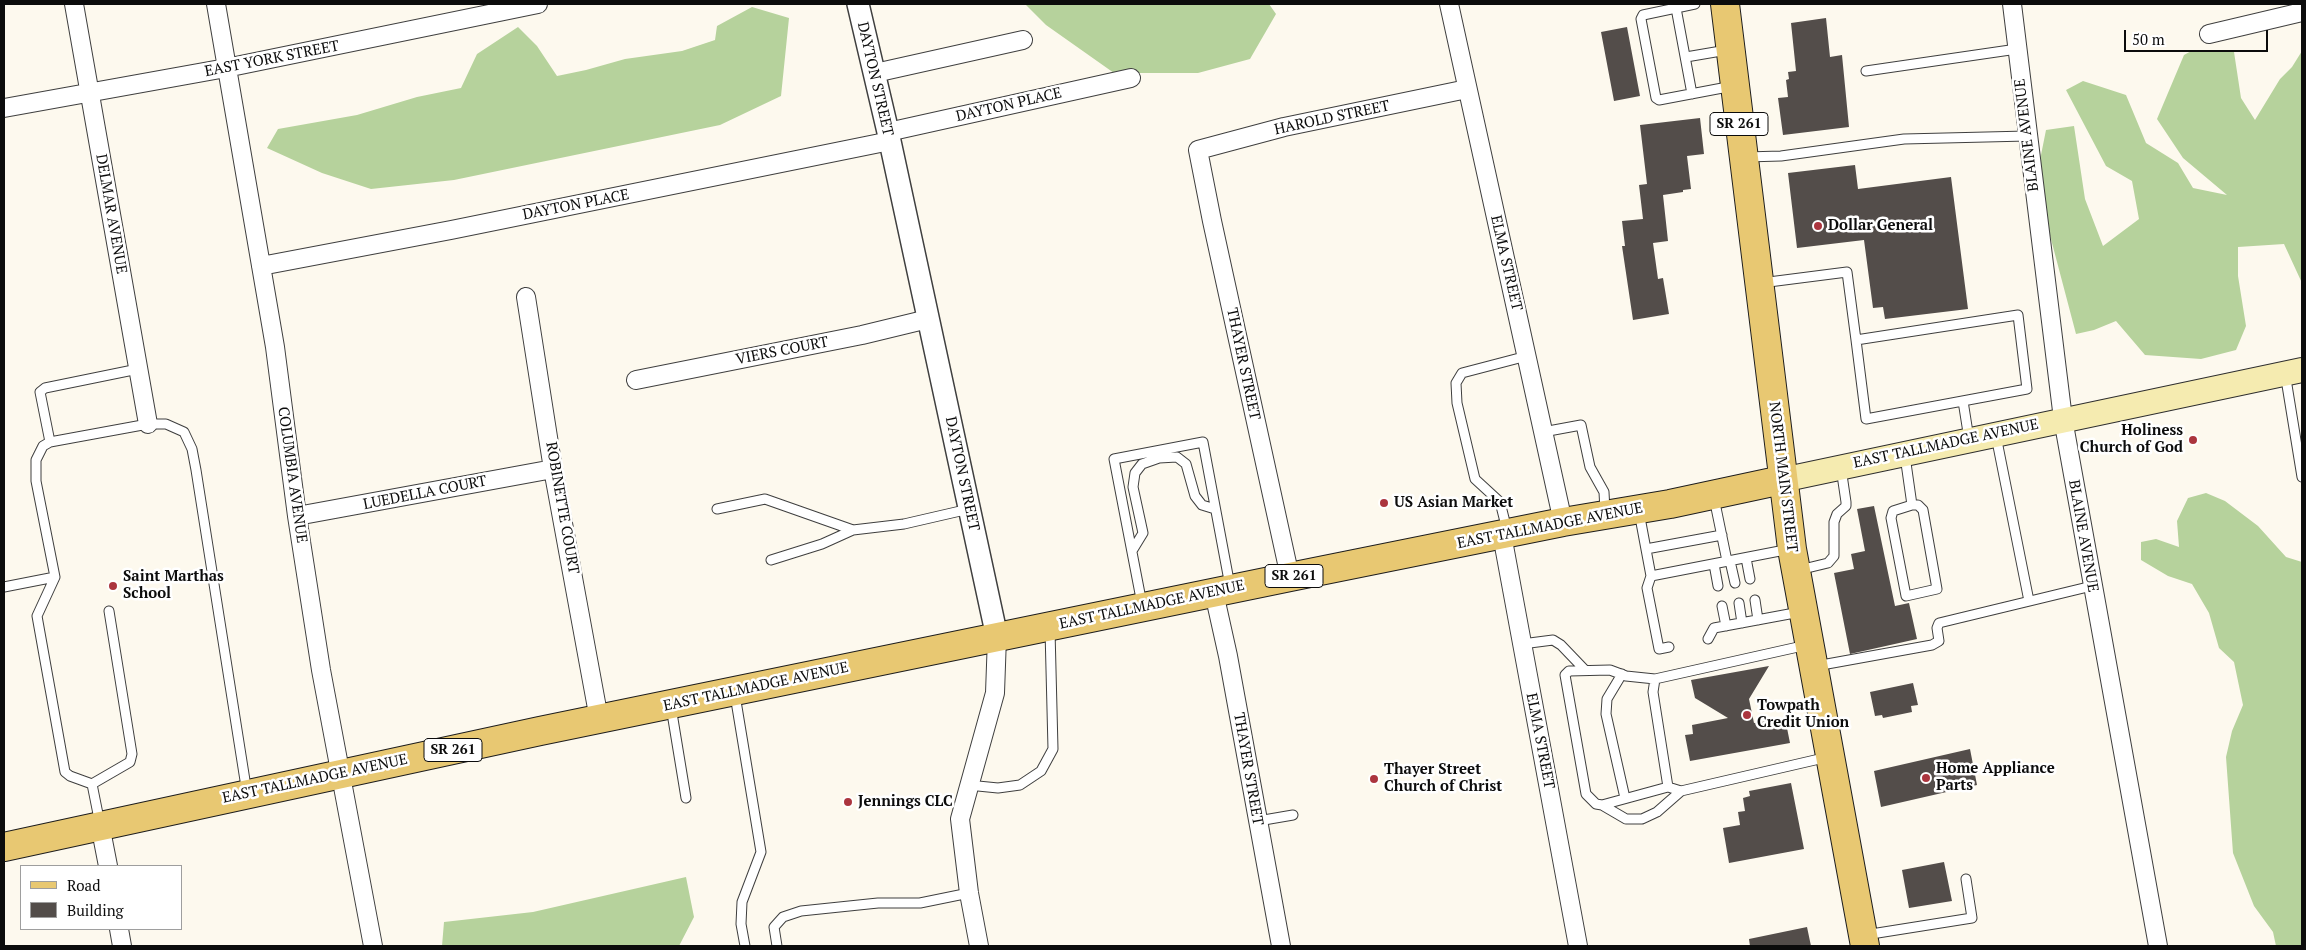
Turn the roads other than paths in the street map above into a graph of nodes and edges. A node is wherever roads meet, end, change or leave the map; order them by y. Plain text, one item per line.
1 (74, 4) edge
2 (216, 4) edge
3 (538, 4) edge
4 (858, 4) edge
5 (1448, 4) edge
6 (1695, 4) edge
7 (1725, 4) edge
8 (2012, 4) edge
9 (1676, 8) junction
10 (2302, 12) edge
11 (2209, 34) dead end
12 (1023, 40) dead end
13 (1730, 49) junction
14 (2017, 49) junction
15 (1686, 57) junction
16 (226, 68) junction
17 (1866, 71) dead end
18 (875, 73) junction
19 (1131, 78) dead end
20 (1734, 86) junction
21 (1467, 89) junction
22 (90, 93) junction
23 (1692, 94) junction
24 (4, 108) edge
25 (889, 136) junction
26 (2027, 136) junction
27 (1198, 150) joint
28 (1744, 157) junction
29 (261, 266) junction
30 (1759, 283) junction
31 (526, 297) dead end
32 (928, 319) junction
33 (1856, 340) junction
34 (1526, 356) junction
35 (138, 369) junction
36 (2294, 372) edge
37 (636, 380) dead end
38 (1963, 401) junction
39 (2062, 419) junction
40 (148, 424) junction
41 (1543, 432) junction
42 (1996, 433) junction
43 (1969, 439) junction
44 (50, 442) junction
45 (1904, 453) junction
46 (1840, 467) junction
47 (553, 469) junction
48 (2302, 478) edge
49 (1782, 480) junction
50 (1714, 495) junction
51 (1912, 505) junction
52 (716, 509) dead end
53 (969, 509) junction
54 (1215, 509) junction
55 (1638, 509) junction
56 (1605, 515) junction
57 (297, 516) junction
58 (1563, 522) junction
59 (853, 530) junction
60 (1505, 534) junction
61 (1722, 534) junction
62 (1646, 549) junction
63 (1132, 551) junction
64 (1746, 558) junction
65 (771, 560) dead end
66 (1794, 560) junction
67 (1729, 561) junction
68 (1714, 564) junction
69 (1651, 576) junction
70 (55, 577) junction
71 (1290, 577) junction
72 (1750, 579) dead end
73 (1735, 583) dead end
74 (1718, 586) dead end
75 (2092, 586) junction
76 (4, 588) edge
77 (1222, 591) junction
78 (1754, 600) dead end
79 (2029, 601) junction
80 (1739, 603) dead end
81 (1722, 606) dead end
82 (1143, 608) junction
83 (109, 611) dead end
84 (1803, 611) junction
85 (1758, 620) junction
86 (1742, 623) junction
87 (1726, 626) junction
88 (1050, 627) junction
89 (997, 637) junction
90 (1708, 639) dead end
91 (1522, 644) junction
92 (1669, 647) dead end
93 (1811, 655) junction
94 (1584, 669) junction
95 (1622, 674) junction
96 (1655, 679) junction
97 (734, 692) junction
98 (671, 705) junction
99 (599, 719) junction
100 (1829, 757) junction
101 (341, 772) junction
102 (92, 784) junction
103 (968, 785) junction
104 (1668, 787) junction
105 (1680, 791) junction
106 (247, 793) junction
107 (686, 798) dead end
108 (1625, 798) junction
109 (1602, 805) junction
110 (1293, 815) dead end
111 (1258, 821) junction
112 (100, 825) junction
113 (4, 847) edge
114 (108, 865) edge
115 (1966, 879) dead end
116 (969, 894) junction
117 (119, 930) edge
118 (1864, 941) edge
119 (122, 946) edge
120 (374, 946) edge
121 (745, 946) edge
122 (777, 946) edge
123 (979, 946) edge
124 (1281, 946) edge
125 (1578, 946) edge
126 (2158, 946) edge

1 - 22 street, DELMAR AVENUE
2 - 16 street, COLUMBIA AVENUE
3 - 16 street, EAST YORK STREET
4 - 18 street, DAYTON STREET
5 - 21 street, ELMA STREET
6 - 9 lane
7 - 13 main road, NORTH MAIN STREET / SR 261
8 - 14 street, BLAINE AVENUE
9 - 15 lane
9 - 23 lane
10 - 11 street
12 - 18 street
13 - 15 lane
13 - 20 main road, NORTH MAIN STREET / SR 261
14 - 17 lane
14 - 26 street, BLAINE AVENUE
15 - 23 lane
16 - 22 street, EAST YORK STREET
16 - 29 street, COLUMBIA AVENUE
18 - 25 street, DAYTON STREET
19 - 25 street, DAYTON PLACE
20 - 23 lane
20 - 28 main road, NORTH MAIN STREET / SR 261
21 - 27 street, HAROLD STREET
21 - 34 street, ELMA STREET
22 - 24 street, EAST YORK STREET
22 - 35 street, DELMAR AVENUE
25 - 29 street, DAYTON PLACE
25 - 32 street, DAYTON STREET
26 - 28 lane
26 - 39 street, BLAINE AVENUE
27 - 71 street, THAYER STREET
28 - 30 main road, NORTH MAIN STREET / SR 261
29 - 57 street, COLUMBIA AVENUE
30 - 33 lane
30 - 49 main road, NORTH MAIN STREET / SR 261
31 - 47 street, ROBINETTE COURT
32 - 37 street, VIERS COURT
32 - 53 street, DAYTON STREET
33 - 38 lane
33 - 38 lane
34 - 41 street, ELMA STREET
34 - 60 lane
35 - 40 street, DELMAR AVENUE
35 - 44 lane
36 - 39 main road, EAST TALLMADGE AVENUE
36 - 48 lane
38 - 43 lane
39 - 42 main road, EAST TALLMADGE AVENUE
39 - 75 street, BLAINE AVENUE
40 - 44 lane
40 - 106 lane
41 - 56 lane
41 - 58 street, ELMA STREET
42 - 43 main road, EAST TALLMADGE AVENUE
42 - 79 lane
43 - 45 main road, EAST TALLMADGE AVENUE
44 - 70 lane
45 - 46 main road, EAST TALLMADGE AVENUE
45 - 51 lane
46 - 49 main road, EAST TALLMADGE AVENUE
46 - 66 lane
47 - 57 street, LUEDELLA COURT
47 - 99 street, ROBINETTE COURT
49 - 50 main road, EAST TALLMADGE AVENUE / SR 261
49 - 66 main road, NORTH MAIN STREET
50 - 55 main road, EAST TALLMADGE AVENUE / SR 261
50 - 61 lane
51 - 51 lane
52 - 59 lane
53 - 59 lane
53 - 89 street, DAYTON STREET
54 - 63 lane
54 - 63 lane
54 - 77 lane
55 - 56 main road, EAST TALLMADGE AVENUE / SR 261
55 - 62 lane
56 - 58 main road, EAST TALLMADGE AVENUE / SR 261
57 - 101 street, COLUMBIA AVENUE
58 - 60 main road, EAST TALLMADGE AVENUE / SR 261
59 - 65 lane
60 - 71 main road, EAST TALLMADGE AVENUE / SR 261
60 - 91 street, ELMA STREET
61 - 62 lane
61 - 67 lane
62 - 69 lane
63 - 82 lane
64 - 66 lane
64 - 67 lane
64 - 72 lane
66 - 84 main road, NORTH MAIN STREET
67 - 68 lane
67 - 73 lane
68 - 69 lane
68 - 74 lane
69 - 92 lane
70 - 76 lane
70 - 102 lane
71 - 77 main road, EAST TALLMADGE AVENUE / SR 261
75 - 79 lane
75 - 126 street, BLAINE AVENUE
77 - 82 main road, EAST TALLMADGE AVENUE / SR 261
77 - 111 street, THAYER STREET
78 - 85 lane
79 - 93 lane
80 - 86 lane
81 - 87 lane
82 - 88 main road, EAST TALLMADGE AVENUE / SR 261
83 - 102 lane
84 - 85 lane
84 - 93 main road, NORTH MAIN STREET
85 - 86 lane
86 - 87 lane
87 - 90 lane
88 - 89 main road, EAST TALLMADGE AVENUE / SR 261
88 - 103 lane
89 - 97 main road, EAST TALLMADGE AVENUE / SR 261
89 - 103 street, DAYTON STREET
91 - 94 lane
91 - 125 street, ELMA STREET
93 - 96 lane
93 - 100 main road, NORTH MAIN STREET
94 - 95 lane
94 - 109 lane
95 - 96 lane
95 - 108 lane
96 - 104 lane
97 - 98 main road, EAST TALLMADGE AVENUE / SR 261
97 - 121 lane
98 - 99 main road, EAST TALLMADGE AVENUE / SR 261
98 - 107 lane
99 - 101 main road, EAST TALLMADGE AVENUE / SR 261
100 - 105 lane
100 - 118 main road, NORTH MAIN STREET
101 - 106 main road, EAST TALLMADGE AVENUE / SR 261
101 - 120 street, COLUMBIA AVENUE
102 - 112 lane
103 - 116 street, DAYTON STREET
104 - 105 lane
104 - 108 lane
105 - 109 lane
106 - 112 main road, EAST TALLMADGE AVENUE / SR 261
108 - 109 lane
110 - 111 lane
111 - 124 street, THAYER STREET
112 - 113 main road, EAST TALLMADGE AVENUE / SR 261
112 - 114 street
115 - 118 lane
116 - 122 lane
116 - 123 street, DAYTON STREET
117 - 119 street

